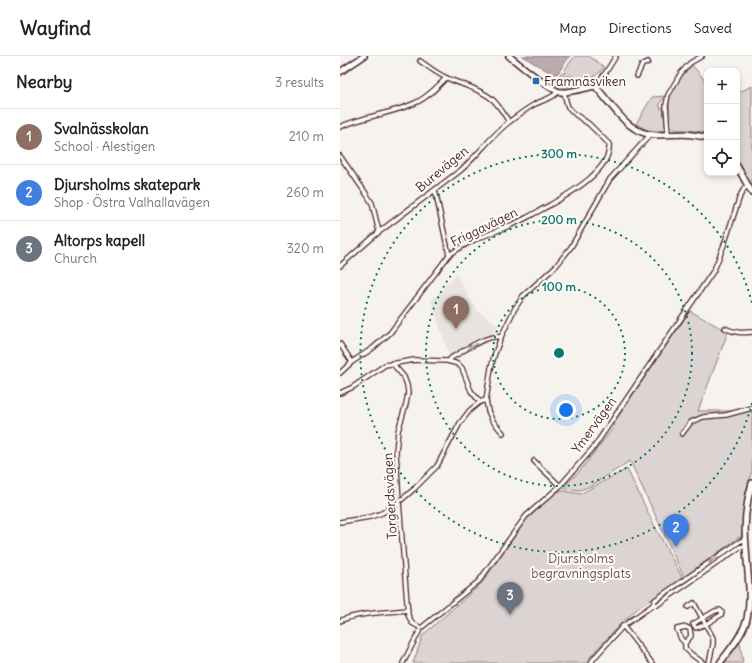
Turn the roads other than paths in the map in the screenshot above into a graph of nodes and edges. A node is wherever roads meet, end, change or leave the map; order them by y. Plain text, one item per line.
1 (364, 56) edge
2 (509, 56) edge
3 (616, 56) edge
4 (702, 56) edge
5 (420, 61) dead end
6 (648, 62) dead end
7 (340, 72) edge
8 (637, 76) dead end
9 (446, 78) junction
10 (594, 86) junction
11 (561, 92) junction
12 (509, 122) junction
13 (340, 127) edge
14 (668, 134) junction
15 (650, 135) junction
16 (704, 137) edge
17 (340, 156) edge
18 (740, 171) edge
19 (748, 186) junction
20 (435, 190) junction
21 (752, 193) edge
22 (379, 232) junction
23 (449, 256) junction
24 (340, 266) edge
25 (724, 328) dead end
26 (752, 332) edge
27 (501, 338) junction
28 (340, 344) edge
29 (449, 361) junction
30 (352, 362) junction
31 (392, 363) junction
32 (340, 373) edge
33 (340, 393) edge
34 (486, 400) junction
35 (480, 402) junction
36 (752, 408) edge
37 (503, 433) dead end
38 (682, 434) dead end
39 (534, 461) dead end
40 (752, 483) edge
41 (560, 486) junction
42 (399, 502) junction
43 (340, 522) edge
44 (745, 539) junction
45 (746, 546) junction
46 (653, 605) junction
47 (688, 607) dead end
48 (408, 610) junction
49 (703, 618) junction
50 (750, 620) edge
51 (340, 621) edge
52 (706, 624) junction
53 (623, 626) junction
54 (420, 628) junction
55 (685, 643) junction
56 (403, 663) edge
57 (591, 663) edge
58 (652, 663) edge
59 (703, 663) edge
60 (709, 663) edge
61 (720, 663) edge

1 - 7 street
2 - 11 street
3 - 10 street
4 - 14 street
5 - 9 street
6 - 8 street
9 - 12 street
9 - 13 street
10 - 11 street
10 - 15 street
11 - 12 street, Burevägen
11 - 23 street, Friggavägen
12 - 20 street, Burevägen
14 - 15 street
14 - 16 street
15 - 27 street
17 - 22 street
18 - 19 street
19 - 21 street
19 - 41 street, Ymervägen
20 - 22 street, Burevägen
20 - 23 street
22 - 24 street, Burevägen
23 - 30 street, Friggavägen
25 - 26 street
27 -> 29 street
27 - 34 street
28 - 30 street
29 - 31 street
29 - 35 street
30 - 32 street, Friggavägen
31 - 33 street
31 - 42 street, Torgerdsvägen
34 - 35 street
34 - 37 street
35 - 42 street
36 - 38 street
39 - 41 street
40 - 44 street
41 - 54 street, Ymervägen
42 - 43 street
42 - 48 street, Torgerdsvägen
44 - 45 street
44 -> 46 street
45 - 46 street
45 - 50 street
46 - 53 street
47 - 49 street
48 - 51 street
48 - 54 street, Torgerdsvägen
49 - 52 street
49 - 52 street
49 - 52 street
50 - 61 street
52 - 60 street
53 - 57 street
53 - 58 street
54 - 56 street, Ymervägen
55 - 55 street
55 - 59 street

